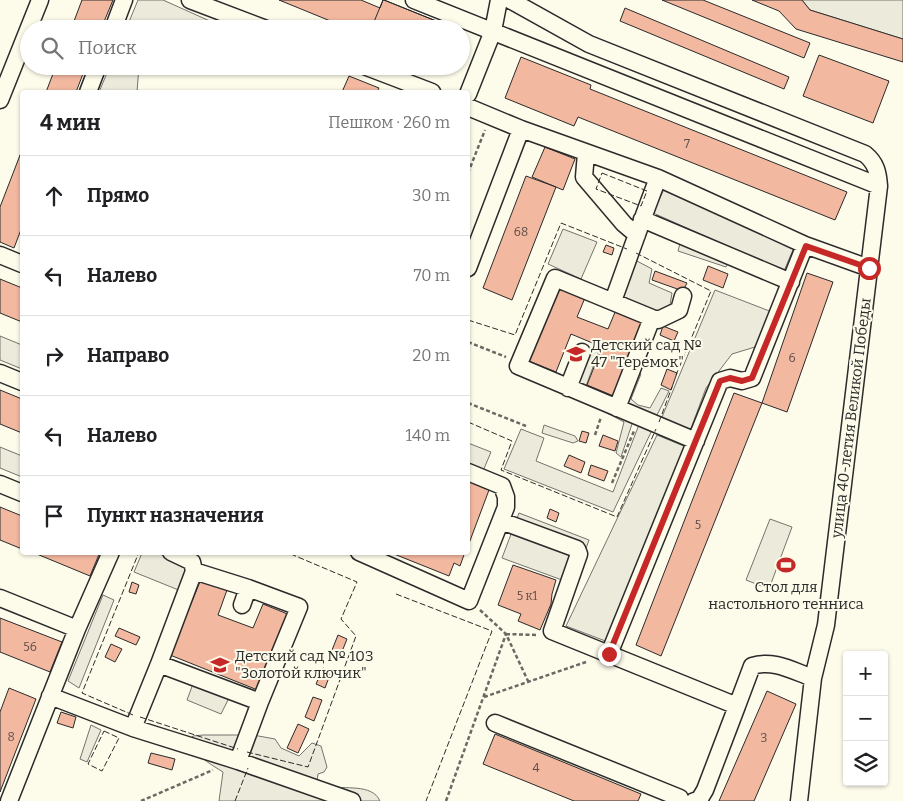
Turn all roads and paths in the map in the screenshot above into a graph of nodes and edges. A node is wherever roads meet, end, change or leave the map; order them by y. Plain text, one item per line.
1 (40, 0) edge
2 (124, 0) edge
3 (190, 0) edge
4 (414, 0) edge
5 (499, 0) edge
6 (510, 0) edge
7 (32, 20) edge
8 (116, 20) edge
9 (242, 20) edge
10 (465, 20) edge
11 (470, 22) edge
12 (493, 31) junction
13 (20, 50) edge
14 (95, 75) edge
15 (384, 75) edge
16 (415, 89) edge
17 (89, 90) edge
18 (470, 90) edge
19 (0, 100) edge
20 (470, 108) edge
21 (491, 116) junction
22 (521, 129) junction
23 (586, 153) junction
24 (470, 168) edge
25 (658, 178) junction
26 (879, 186) junction
27 (642, 218) junction
28 (637, 235) junction
29 (806, 246) junction
30 (0, 255) edge
31 (20, 260) edge
32 (470, 263) edge
33 (869, 268) junction
34 (791, 282) junction
35 (683, 296) dead end
36 (613, 301) junction
37 (652, 318) junction
38 (470, 343) edge
39 (582, 352) dead end
40 (520, 362) junction
41 (0, 373) edge
42 (20, 381) edge
43 (568, 388) junction
44 (470, 404) edge
45 (612, 406) junction
46 (639, 418) junction
47 (526, 426) dead end
48 (595, 435) dead end
49 (696, 441) junction
50 (470, 473) edge
51 (612, 483) dead end
52 (0, 484) edge
53 (20, 492) edge
54 (501, 521) junction
55 (110, 555) edge
56 (177, 555) edge
57 (366, 555) edge
58 (194, 571) junction
59 (248, 588) junction
60 (0, 598) edge
61 (469, 601) junction
62 (242, 605) dead end
63 (77, 628) junction
64 (552, 631) junction
65 (506, 634) junction
66 (609, 654) junction
67 (159, 664) junction
68 (813, 678) junction
69 (528, 682) junction
70 (50, 696) junction
71 (484, 697) junction
72 (260, 702) junction
73 (737, 706) junction
74 (495, 722) dead end
75 (132, 728) junction
76 (237, 760) junction
77 (685, 800) edge
78 (9, 801) edge
79 (141, 801) edge
80 (352, 801) edge
81 (446, 801) edge
82 (799, 801) edge

1 - 7 street
2 - 8 street
3 - 9 street
4 - 10 street
5 - 12 street
6 - 26 street, улица 40-летия Великой Победы
11 - 12 street
12 - 18 street
12 - 26 street
13 - 19 street
14 - 17 street
15 - 16 street
20 - 21 street
21 - 22 street
21 - 24 path
22 - 23 street
22 - 32 street
23 - 25 street
23 - 28 street
25 - 27 street
25 - 29 street
26 - 33 street, улица 40-летия Великой Победы
27 - 28 street
27 - 34 street
28 - 36 street
29 - 33 street
29 - 34 street
30 - 31 street
33 - 68 street, улица 40-летия Великой Победы
34 - 49 street
35 - 37 street
36 - 37 street
36 - 40 street
37 - 45 street
38 - 40 path
39 - 43 street
40 - 43 street
41 - 42 street
43 - 45 street
44 - 47 path
45 - 46 street
45 - 48 path
46 - 49 street
46 - 51 path
49 - 66 street
50 - 54 street
52 - 53 street
54 - 61 street
54 - 64 street
55 - 63 street
56 - 58 street
57 - 61 street
58 - 59 street
58 - 67 street
59 - 62 street
59 - 72 street
60 - 63 street
61 - 65 path
63 - 70 street
64 - 65 path
64 - 66 street
65 - 69 path
65 - 71 path
66 - 69 path
66 - 73 street
67 - 72 street
67 - 75 street
68 - 73 street
68 - 82 street, улица 40-летия Великой Победы
69 - 71 path
70 - 75 street
70 - 78 street
71 - 81 path
72 - 76 street
73 - 77 street
74 - 77 street
75 - 76 street
76 - 79 path
76 - 80 street

